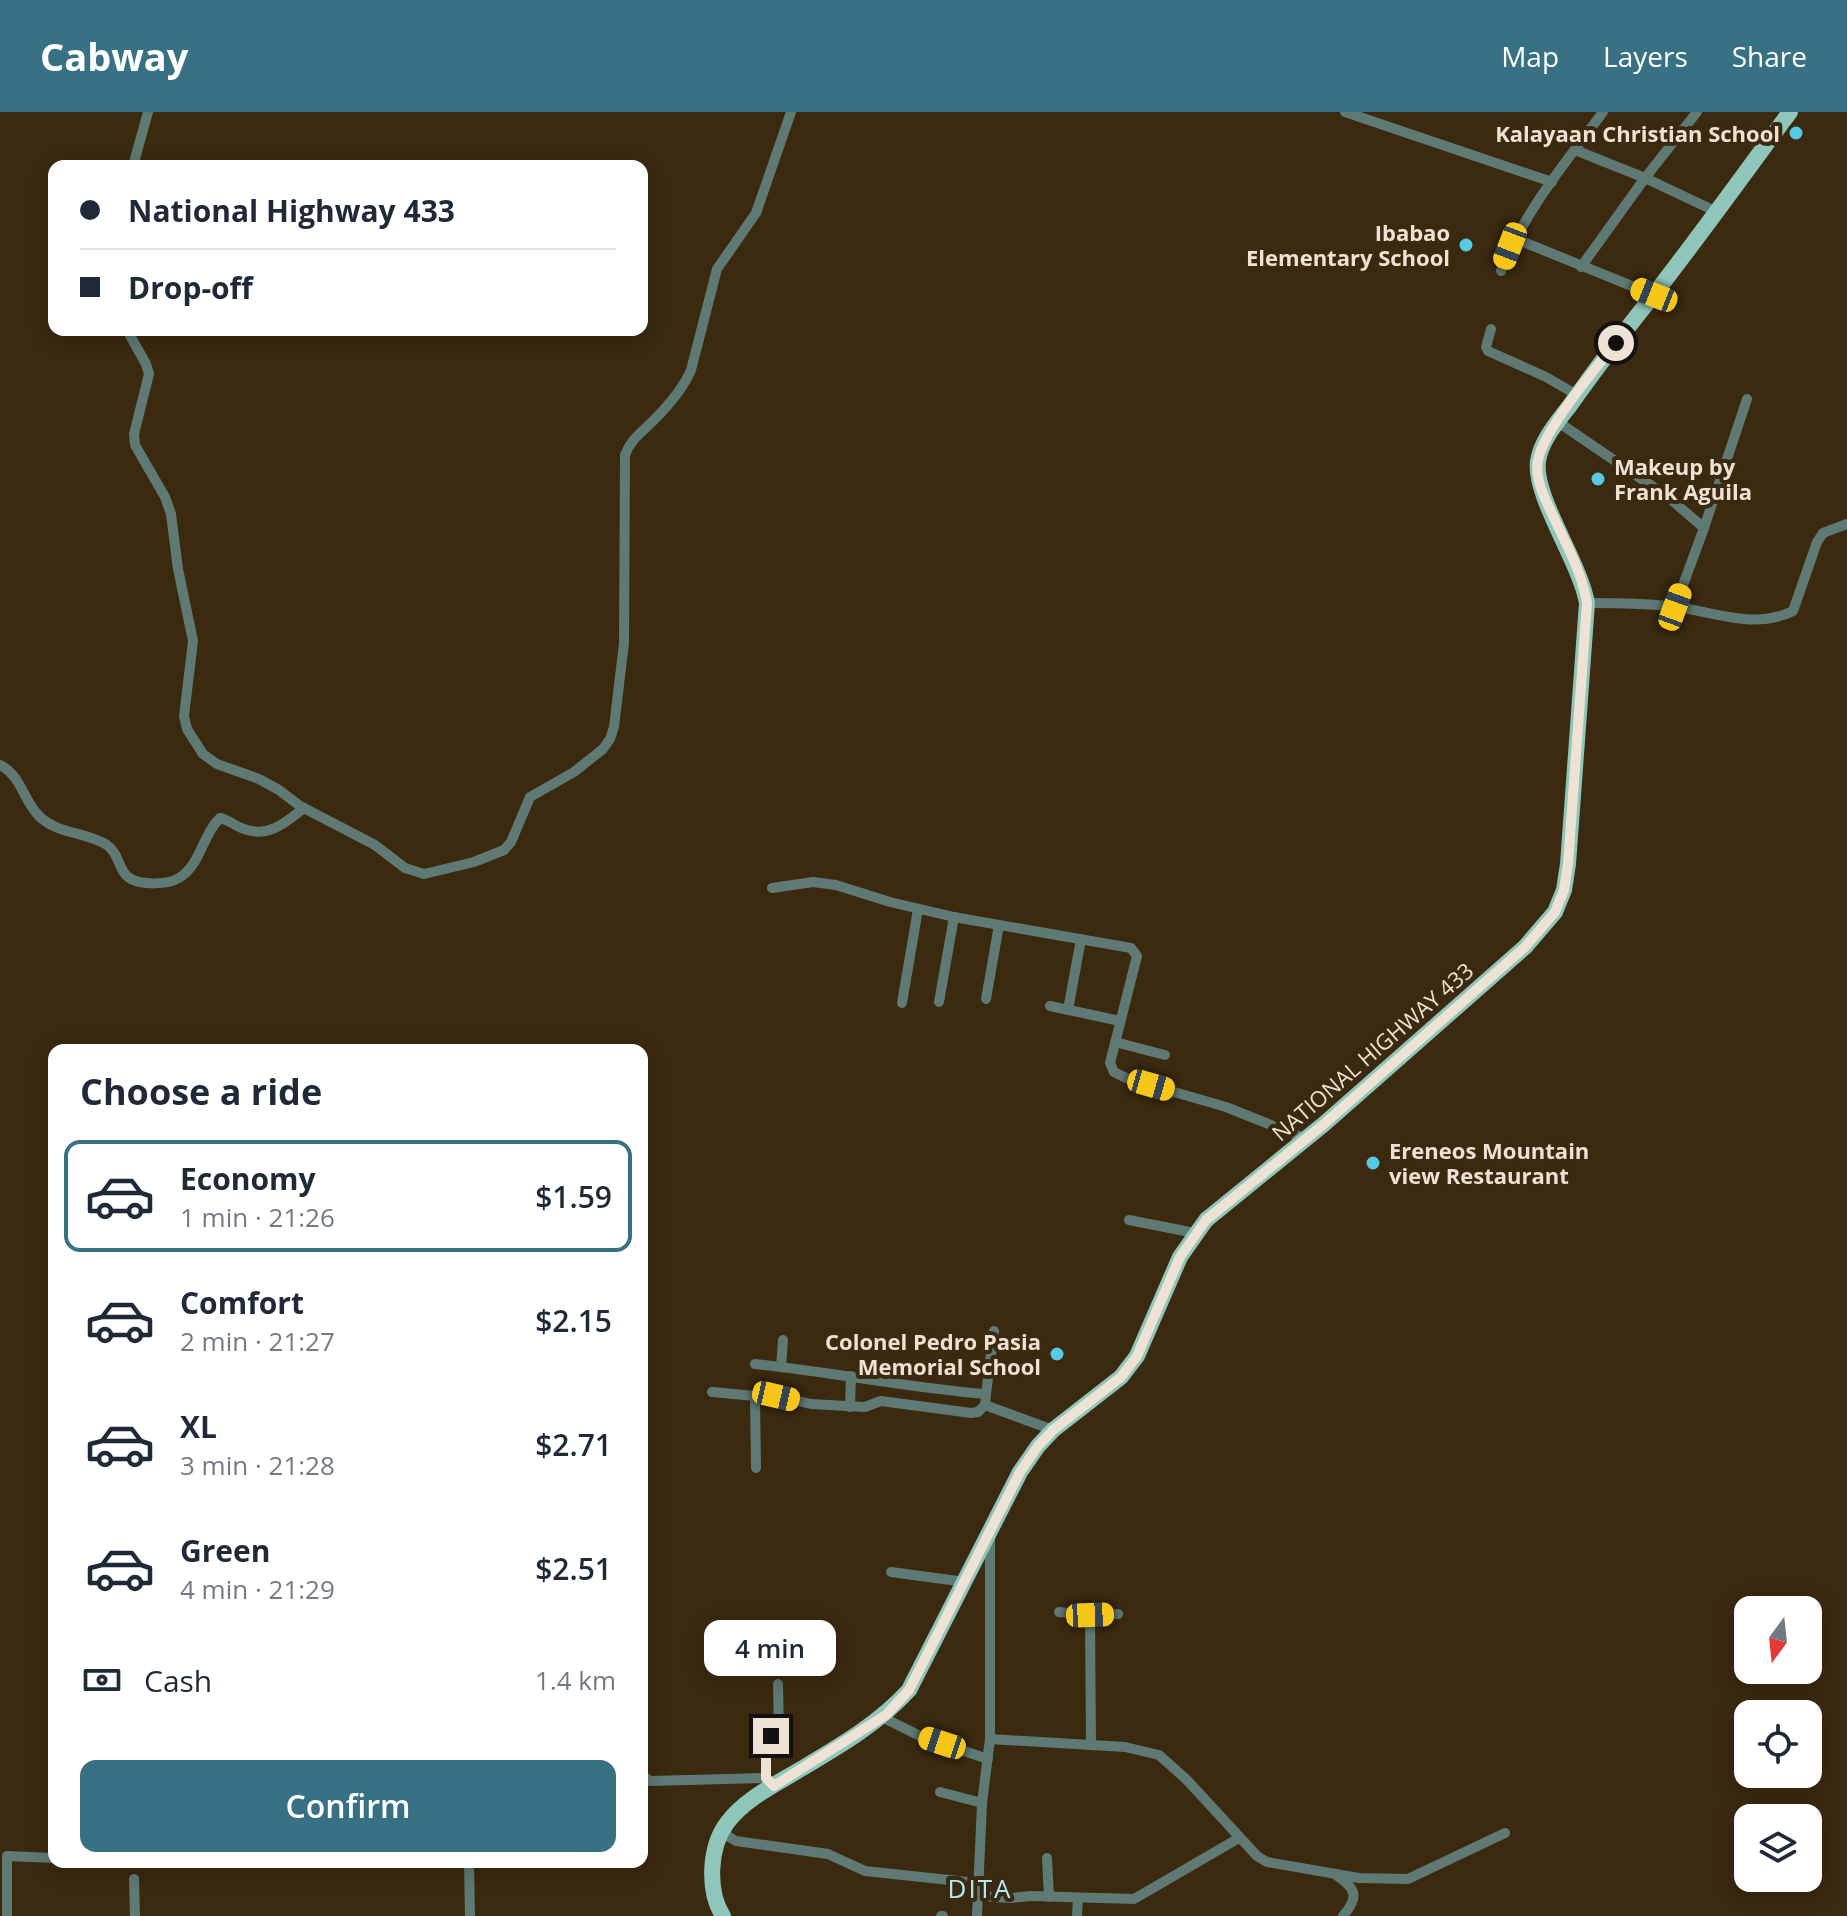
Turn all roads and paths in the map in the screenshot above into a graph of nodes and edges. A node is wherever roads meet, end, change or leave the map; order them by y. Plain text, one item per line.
1 (148, 112) edge
2 (791, 112) edge
3 (1345, 112) edge
4 (1603, 112) edge
5 (1697, 112) edge
6 (1790, 112) edge
7 (1575, 150) junction
8 (135, 160) edge
9 (1645, 178) junction
10 (1552, 182) junction
11 (1715, 211) junction
12 (1516, 239) junction
13 (1581, 267) junction
14 (1501, 271) dead end
15 (1654, 295) junction
16 (1491, 329) dead end
17 (130, 336) edge
18 (1577, 395) junction
19 (1747, 399) dead end
20 (1558, 422) junction
21 (1847, 524) edge
22 (1704, 528) junction
23 (1587, 603) junction
24 (1675, 607) junction
25 (0, 765) edge
26 (304, 808) junction
27 (772, 888) dead end
28 (918, 909) junction
29 (954, 917) junction
30 (999, 925) junction
31 (1081, 939) junction
32 (986, 999) dead end
33 (939, 1002) dead end
34 (902, 1003) dead end
35 (1050, 1006) dead end
36 (1068, 1010) junction
37 (1120, 1021) junction
38 (1115, 1042) junction
39 (1165, 1055) dead end
40 (1306, 1139) junction
41 (1129, 1220) dead end
42 (1195, 1233) junction
43 (994, 1331) dead end
44 (783, 1340) dead end
45 (755, 1364) dead end
46 (781, 1367) junction
47 (851, 1376) junction
48 (712, 1392) dead end
49 (755, 1396) junction
50 (986, 1399) junction
51 (850, 1407) junction
52 (1053, 1430) junction
53 (756, 1468) dead end
54 (990, 1529) junction
55 (891, 1572) dead end
56 (965, 1582) junction
57 (1059, 1612) dead end
58 (1118, 1614) dead end
59 (1090, 1615) junction
60 (778, 1684) dead end
61 (882, 1717) junction
62 (990, 1739) junction
63 (1091, 1745) junction
64 (988, 1759) junction
65 (648, 1780) edge
66 (770, 1782) junction
67 (940, 1792) dead end
68 (982, 1803) junction
69 (721, 1832) junction
70 (1505, 1833) dead end
71 (1239, 1838) junction
72 (48, 1858) edge
73 (1047, 1858) dead end
74 (469, 1868) edge
75 (1332, 1872) junction
76 (134, 1879) dead end
77 (977, 1883) junction
78 (976, 1896) junction
79 (1049, 1897) junction
80 (1078, 1898) junction
81 (7, 1916) edge
82 (135, 1916) edge
83 (470, 1916) edge
84 (723, 1916) edge
85 (977, 1916) edge
86 (1077, 1916) edge
87 (1343, 1916) edge

1 - 8 street
2 - 26 street
3 - 10 street
4 - 7 street
5 - 9 street
6 - 11 main road, NATIONAL HIGHWAY 433
7 - 9 street
7 - 10 street
9 - 11 street
9 - 13 street
10 - 12 street
11 - 15 main road, NATIONAL HIGHWAY 433
12 - 13 street
12 - 14 street
13 - 15 street
15 - 18 main road, NATIONAL HIGHWAY 433
16 - 18 street
17 - 26 street
18 - 20 main road, NATIONAL HIGHWAY 433
19 - 22 street
20 - 22 street
20 - 23 main road, NATIONAL HIGHWAY 433
21 - 24 street
22 - 24 street
23 - 24 street
23 - 40 main road, NATIONAL HIGHWAY 433
25 - 26 street
27 - 28 street
28 - 29 street
28 - 34 street
29 - 30 street
29 - 33 street
30 - 31 street
30 - 32 street
31 - 36 street
31 - 37 street
35 - 36 street
36 - 37 street
37 - 38 street
38 - 39 street
38 - 40 street
40 - 42 main road, NATIONAL HIGHWAY 433
41 - 42 street
42 - 52 main road, NATIONAL HIGHWAY 433
43 - 50 street
44 - 46 street
45 - 46 street
46 - 47 street
47 - 50 street
47 - 51 street
48 - 49 street
49 - 51 street
49 - 53 street
50 - 51 street
50 - 52 street
52 - 54 main road, NATIONAL HIGHWAY 433
54 - 56 main road, NATIONAL HIGHWAY 433
54 - 62 street
55 - 56 street
56 - 61 main road, NATIONAL HIGHWAY 433
57 - 59 street
58 - 59 street
59 - 63 street
60 - 66 street
61 - 64 street
61 - 66 main road, NATIONAL HIGHWAY 433
62 - 63 street
62 - 64 street
63 - 71 street
64 - 68 street
65 - 66 street
66 - 69 main road, NATIONAL HIGHWAY 433
67 - 68 street
68 - 77 street
69 - 77 street
69 - 84 main road
70 - 75 street
71 - 75 street
71 - 80 street
72 - 81 street
73 - 79 street
74 - 83 street
75 - 87 street
76 - 82 street
77 - 78 street
78 - 79 street
78 - 85 street
79 - 80 street
80 - 86 street

